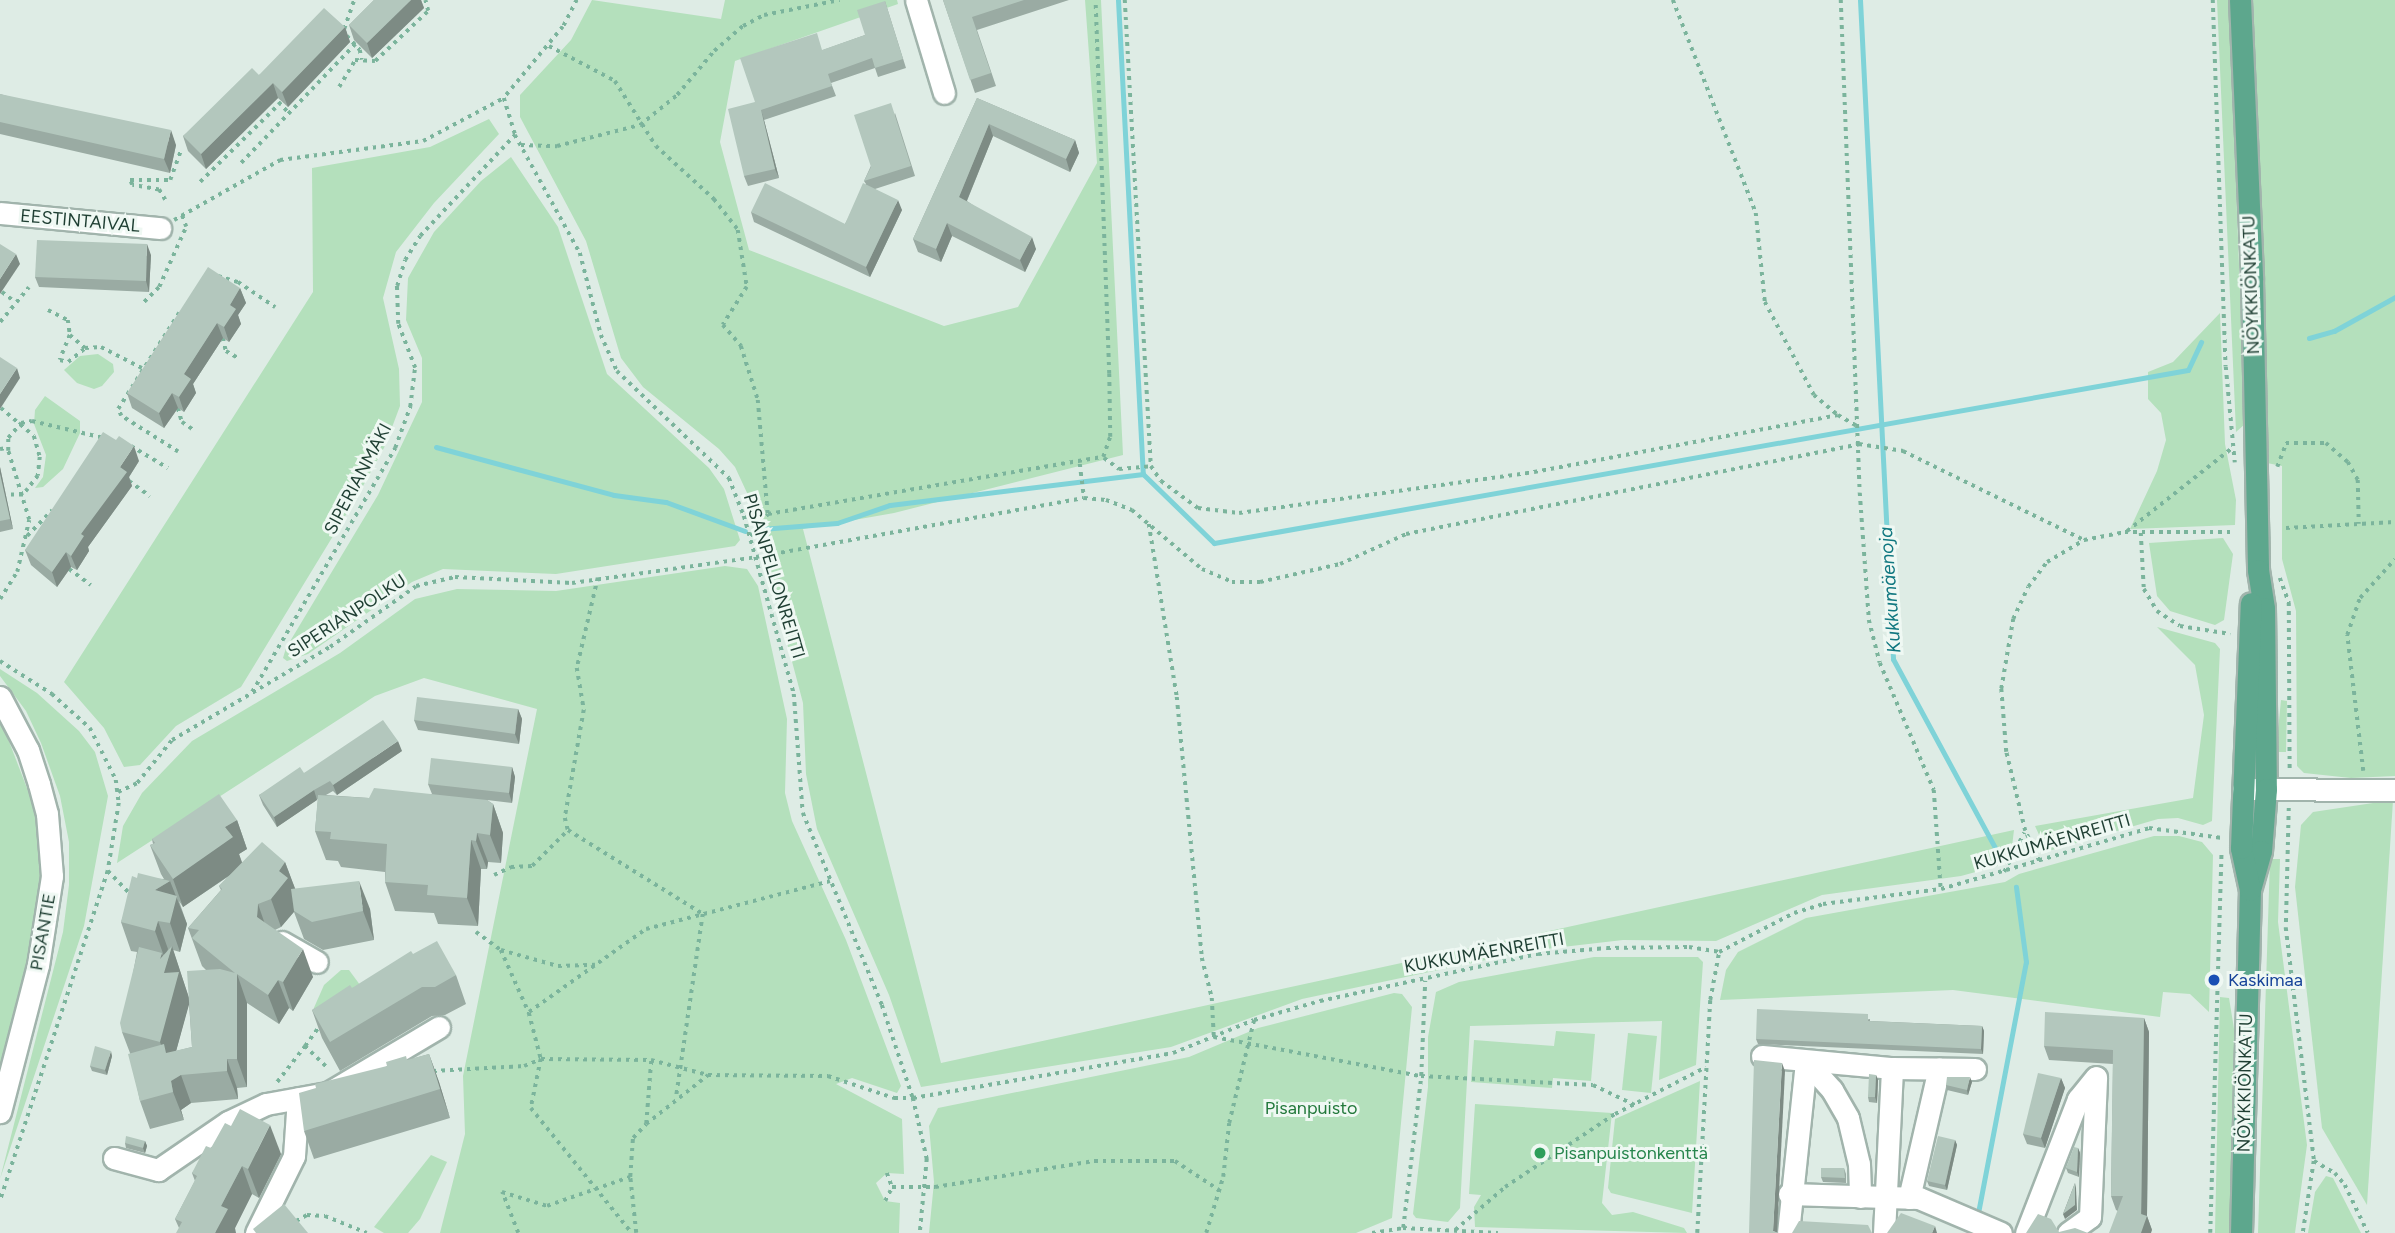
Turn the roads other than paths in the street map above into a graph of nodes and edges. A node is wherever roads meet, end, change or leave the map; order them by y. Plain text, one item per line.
1 (916, 0) edge
2 (2240, 0) edge
3 (944, 93) dead end
4 (0, 213) edge
5 (160, 228) road end
6 (2267, 567) junction
7 (0, 697) edge
8 (2244, 789) junction
9 (2266, 789) junction
10 (2395, 790) edge
11 (2249, 890) junction
12 (279, 940) edge
13 (317, 962) dead end
14 (439, 1027) dead end
15 (1762, 1056) dead end
16 (1805, 1061) junction
17 (1892, 1068) junction
18 (1939, 1068) junction
19 (1975, 1069) dead end
20 (298, 1098) junction
21 (0, 1112) edge
22 (114, 1158) dead end
23 (1789, 1194) junction
24 (1860, 1197) junction
25 (1886, 1198) junction
26 (1909, 1198) junction
27 (256, 1233) edge
28 (1788, 1233) edge
29 (1884, 1233) edge
30 (2001, 1233) edge
31 (2026, 1233) edge
32 (2068, 1233) edge
33 (2241, 1233) edge

1 - 3 street
2 - 6 main road, NÖYKKIÖNKATU
4 - 5 street, EESTINTAIVAL
6 - 8 main road, NÖYKKIÖNKATU
6 - 9 main road, NÖYKKIÖNKATU
7 - 21 street, PISANTIE
8 - 9 street
8 - 11 main road, NÖYKKIÖNKATU
9 - 10 street
9 - 11 main road, NÖYKKIÖNKATU
11 - 33 main road, NÖYKKIÖNKATU
12 - 13 street
14 - 20 street
15 - 16 street
16 - 17 street
16 - 23 street
16 - 24 street
17 - 18 street
17 - 25 street
18 - 19 street
18 - 26 street
20 - 22 street
20 - 27 street
23 - 24 street
23 - 28 street
24 - 25 street
25 - 26 street
25 - 29 street
26 - 30 street
31 - 32 street

